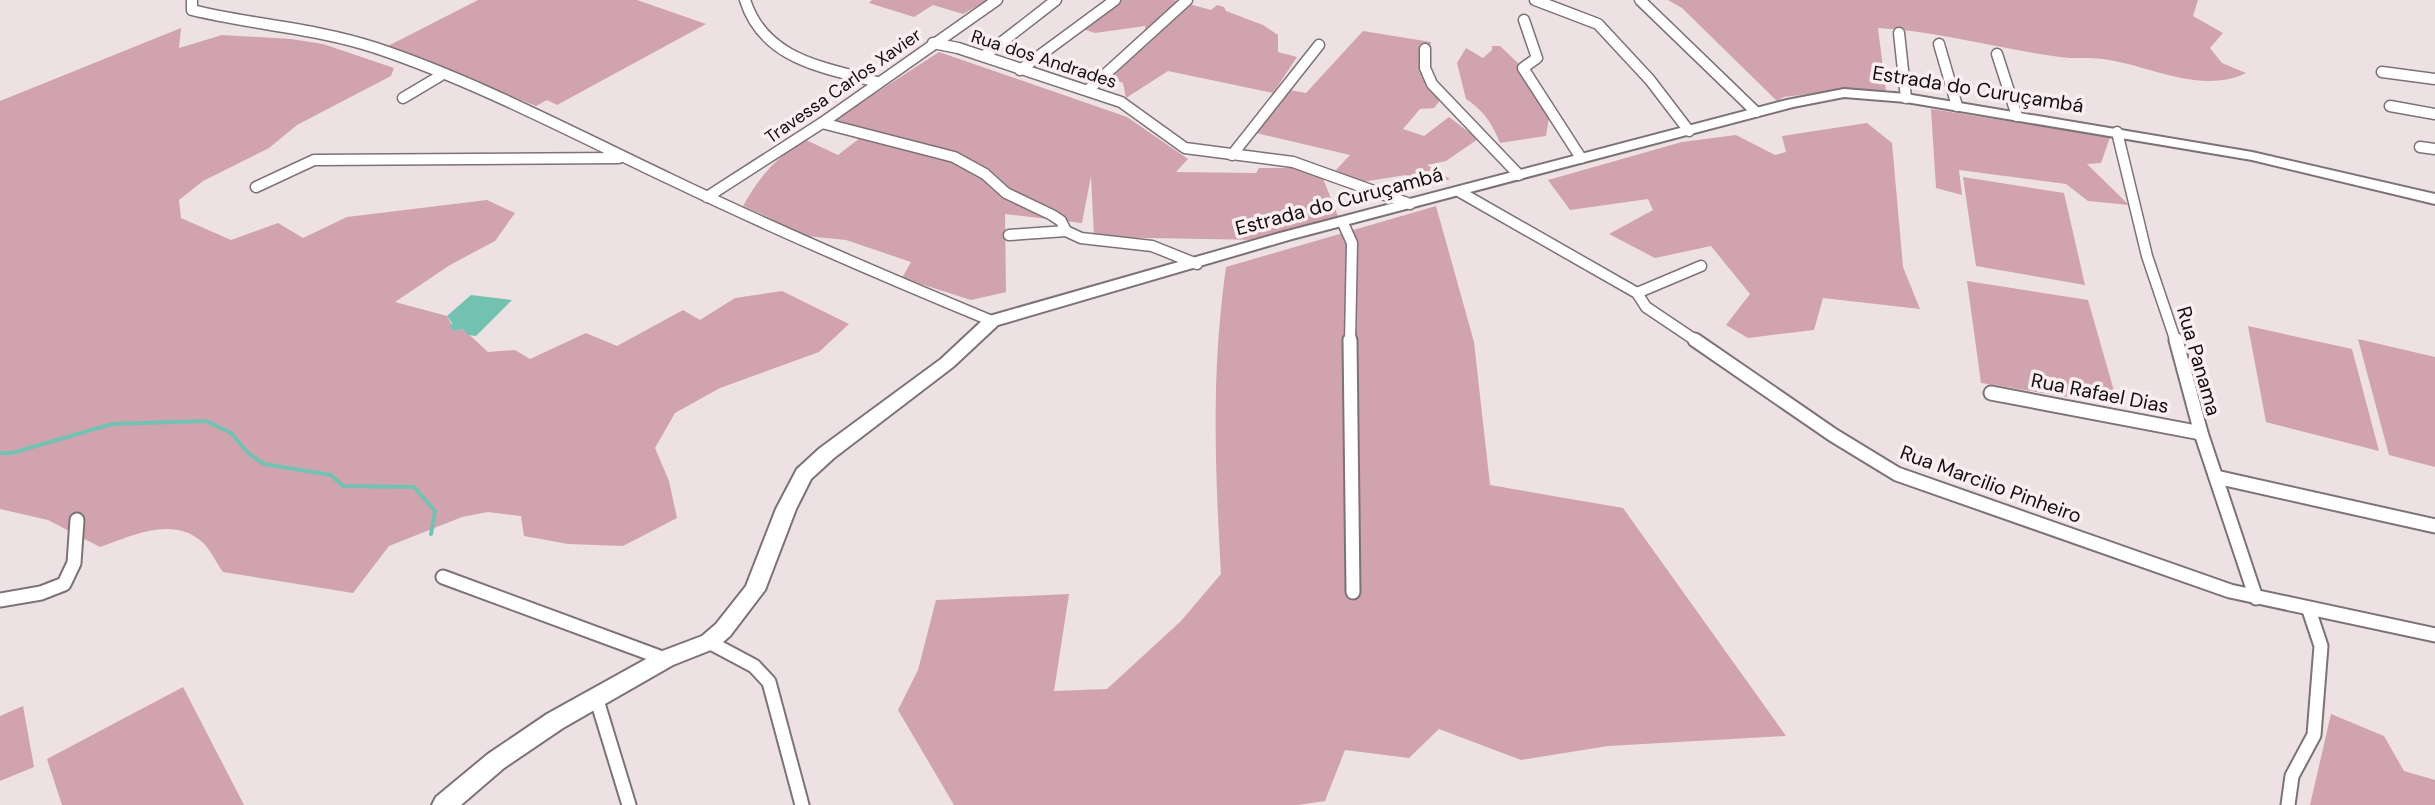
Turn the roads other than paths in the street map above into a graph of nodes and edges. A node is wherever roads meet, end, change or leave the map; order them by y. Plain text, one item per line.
1 (192, 0) edge
2 (745, 0) edge
3 (997, 0) edge
4 (1056, 0) edge
5 (1115, 0) edge
6 (1187, 0) edge
7 (1535, 0) edge
8 (1640, 0) edge
9 (1524, 20) dead end
10 (1899, 33) dead end
11 (933, 43) junction
12 (1939, 44) dead end
13 (1319, 45) dead end
14 (1425, 49) dead end
15 (1997, 54) dead end
16 (984, 56) junction
17 (1020, 70) junction
18 (2382, 72) dead end
19 (440, 76) junction
20 (2435, 79) edge
21 (877, 82) junction
22 (1088, 90) junction
23 (403, 98) dead end
24 (1906, 98) junction
25 (1957, 106) junction
26 (2390, 106) dead end
27 (1756, 112) junction
28 (2435, 114) edge
29 (2017, 116) junction
30 (822, 123) junction
31 (1689, 131) junction
32 (2117, 132) junction
33 (2420, 147) dead end
34 (2435, 149) edge
35 (1232, 155) junction
36 (622, 158) junction
37 (1581, 158) junction
38 (1519, 175) junction
39 (256, 187) dead end
40 (1460, 192) junction
41 (707, 197) junction
42 (2435, 199) edge
43 (1410, 204) junction
44 (1343, 223) junction
45 (1066, 231) junction
46 (1009, 235) dead end
47 (1197, 264) junction
48 (1701, 266) dead end
49 (1637, 293) junction
50 (992, 321) junction
51 (1991, 393) dead end
52 (2201, 433) junction
53 (2216, 477) junction
54 (77, 520) dead end
55 (2435, 526) edge
56 (443, 577) dead end
57 (1353, 592) dead end
58 (2256, 598) junction
59 (0, 600) edge
60 (2309, 610) junction
61 (2435, 635) edge
62 (709, 642) junction
63 (665, 659) junction
64 (596, 697) junction
65 (444, 805) edge
66 (629, 805) edge
67 (802, 805) edge
68 (2288, 805) edge

1 - 19 street
2 - 21 street
3 - 11 street, Travessa Carlos Xavier
4 - 16 street
5 - 17 street
6 - 22 street
7 - 31 street
8 - 27 street
9 - 37 street
10 - 24 street
11 - 16 street, Rua dos Andrades
11 - 21 street, Travessa Carlos Xavier
12 - 25 street
13 - 35 street
14 - 38 street
15 - 29 street
16 - 17 street, Rua dos Andrades
17 - 22 street, Rua dos Andrades
18 - 20 street
19 - 23 street
19 - 36 street
21 - 30 street, Travessa Carlos Xavier
22 - 35 street, Rua dos Andrades
24 - 25 street, Estrada do Curuçambá
24 - 27 street, Estrada do Curuçambá
25 - 29 street, Estrada do Curuçambá
26 - 28 street
27 - 31 street, Estrada do Curuçambá
29 - 32 street, Estrada do Curuçambá
30 - 41 street, Travessa Carlos Xavier
30 - 45 street
31 - 37 street, Estrada do Curuçambá
32 - 42 street, Estrada do Curuçambá
32 - 52 street, Rua Panama
33 - 34 street
35 - 43 street, Rua dos Andrades
36 - 39 street
36 - 41 street
37 - 38 street, Estrada do Curuçambá
38 - 40 street, Estrada do Curuçambá
40 - 43 street, Estrada do Curuçambá
40 - 49 street, Rua Marcilio Pinheiro
41 - 50 street
43 - 44 street, Estrada do Curuçambá
44 - 47 street, Estrada do Curuçambá
44 - 57 street
45 - 46 street
45 - 47 street
47 - 50 street, Estrada do Curuçambá
48 - 49 street
49 - 58 street, Rua Marcilio Pinheiro
50 - 62 street, Estrada do Curuçambá
51 - 52 street, Rua Rafael Dias
52 - 53 street, Rua Panama
53 - 55 street
53 - 58 street, Rua Panama
54 - 59 street
56 - 63 street
58 - 60 street, Rua Marcilio Pinheiro
60 - 61 street, Rua Marcilio Pinheiro
60 - 68 street
62 - 63 street, Estrada do Curuçambá
62 - 67 street
63 - 64 street, Estrada do Curuçambá
64 - 65 street, Estrada do Curuçambá
64 - 66 street

